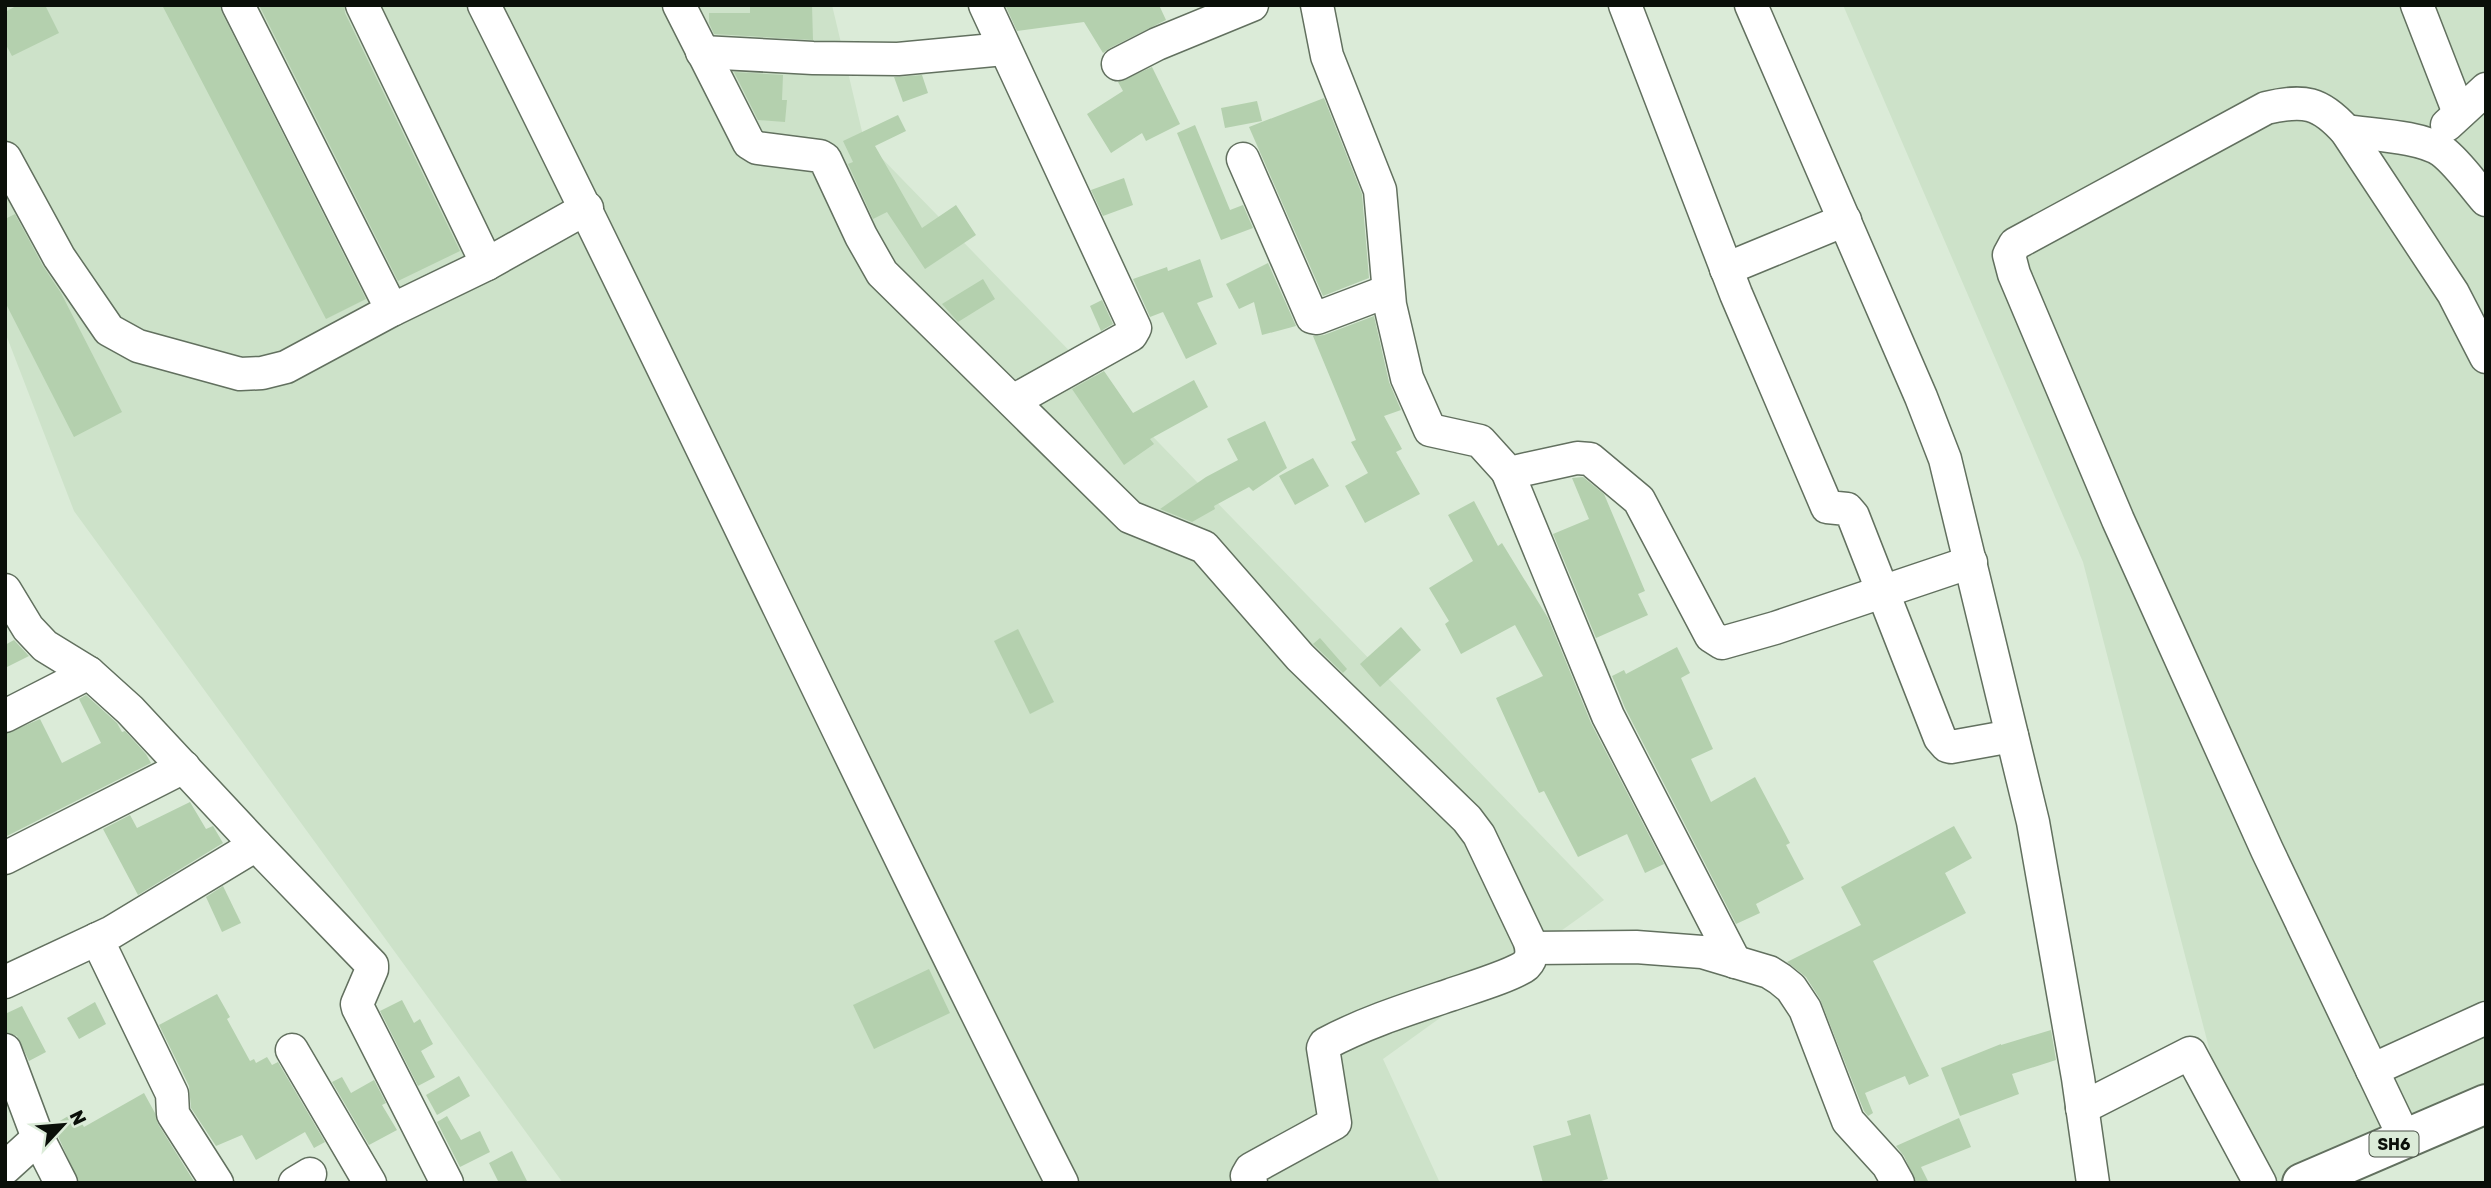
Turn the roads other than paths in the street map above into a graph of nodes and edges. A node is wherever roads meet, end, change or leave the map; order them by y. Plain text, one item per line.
1 (238, 5) edge
2 (362, 5) edge
3 (484, 5) edge
4 (679, 5) edge
5 (985, 5) edge
6 (1252, 5) edge
7 (1317, 5) edge
8 (1625, 5) edge
9 (1751, 5) edge
10 (2417, 5) edge
11 (1004, 49) junction
12 (702, 52) junction
13 (1118, 64) dead end
14 (2486, 89) edge
15 (2459, 113) junction
16 (2346, 131) junction
17 (2428, 143) junction
18 (5, 158) edge
19 (1243, 159) dead end
20 (2486, 200) edge
21 (587, 208) junction
22 (1844, 220) junction
23 (487, 264) junction
24 (1726, 269) junction
25 (1388, 291) junction
26 (392, 310) junction
27 (2486, 357) edge
28 (1013, 401) junction
29 (1508, 473) junction
30 (1970, 562) junction
31 (5, 590) edge
32 (1884, 592) junction
33 (89, 673) junction
34 (5, 716) edge
35 (2012, 736) junction
36 (184, 768) junction
37 (256, 845) junction
38 (5, 858) edge
39 (97, 939) junction
40 (1532, 948) junction
41 (1735, 962) junction
42 (5, 982) edge
43 (2486, 1018) edge
44 (5, 1050) edge
45 (292, 1050) dead end
46 (2372, 1070) junction
47 (2486, 1104) edge
48 (2082, 1108) junction
49 (38, 1138) junction
50 (2405, 1139) junction
51 (5, 1168) edge
52 (2323, 1179) edge
53 (61, 1183) edge
54 (217, 1183) edge
55 (370, 1183) edge
56 (447, 1183) edge
57 (1062, 1183) edge
58 (1251, 1183) edge
59 (1899, 1183) edge
60 (2093, 1183) edge
61 (2260, 1183) edge

1 - 26 street
2 - 23 street
3 - 21 street
4 - 12 street
5 - 11 street
6 - 13 street
7 - 25 street
8 - 24 street
9 - 22 street
10 - 15 street
11 - 12 street
11 - 28 street
12 - 28 street
14 - 15 street
15 - 17 street
16 - 17 street
16 - 27 street
16 - 46 street
17 - 20 street
18 - 26 street
19 - 25 street
21 - 23 street
21 - 57 street
22 - 24 street
22 - 30 street
23 - 26 street
24 - 32 street
25 - 29 street
28 - 40 street
29 - 32 street
29 - 41 street
30 - 32 street
30 - 35 street
31 - 33 street
32 - 35 street
33 - 34 street
33 - 36 street
35 - 48 street
36 - 37 street
36 - 38 street
37 - 39 street
37 - 56 street
39 - 42 street
39 - 54 street
40 - 41 street
40 - 58 street
41 - 59 street
43 - 46 street
44 - 49 street
45 - 55 street
46 - 50 street
47 - 50 main road, SH6
48 - 60 street
48 - 61 street
49 - 51 street
49 - 53 street
50 - 52 main road, SH6

